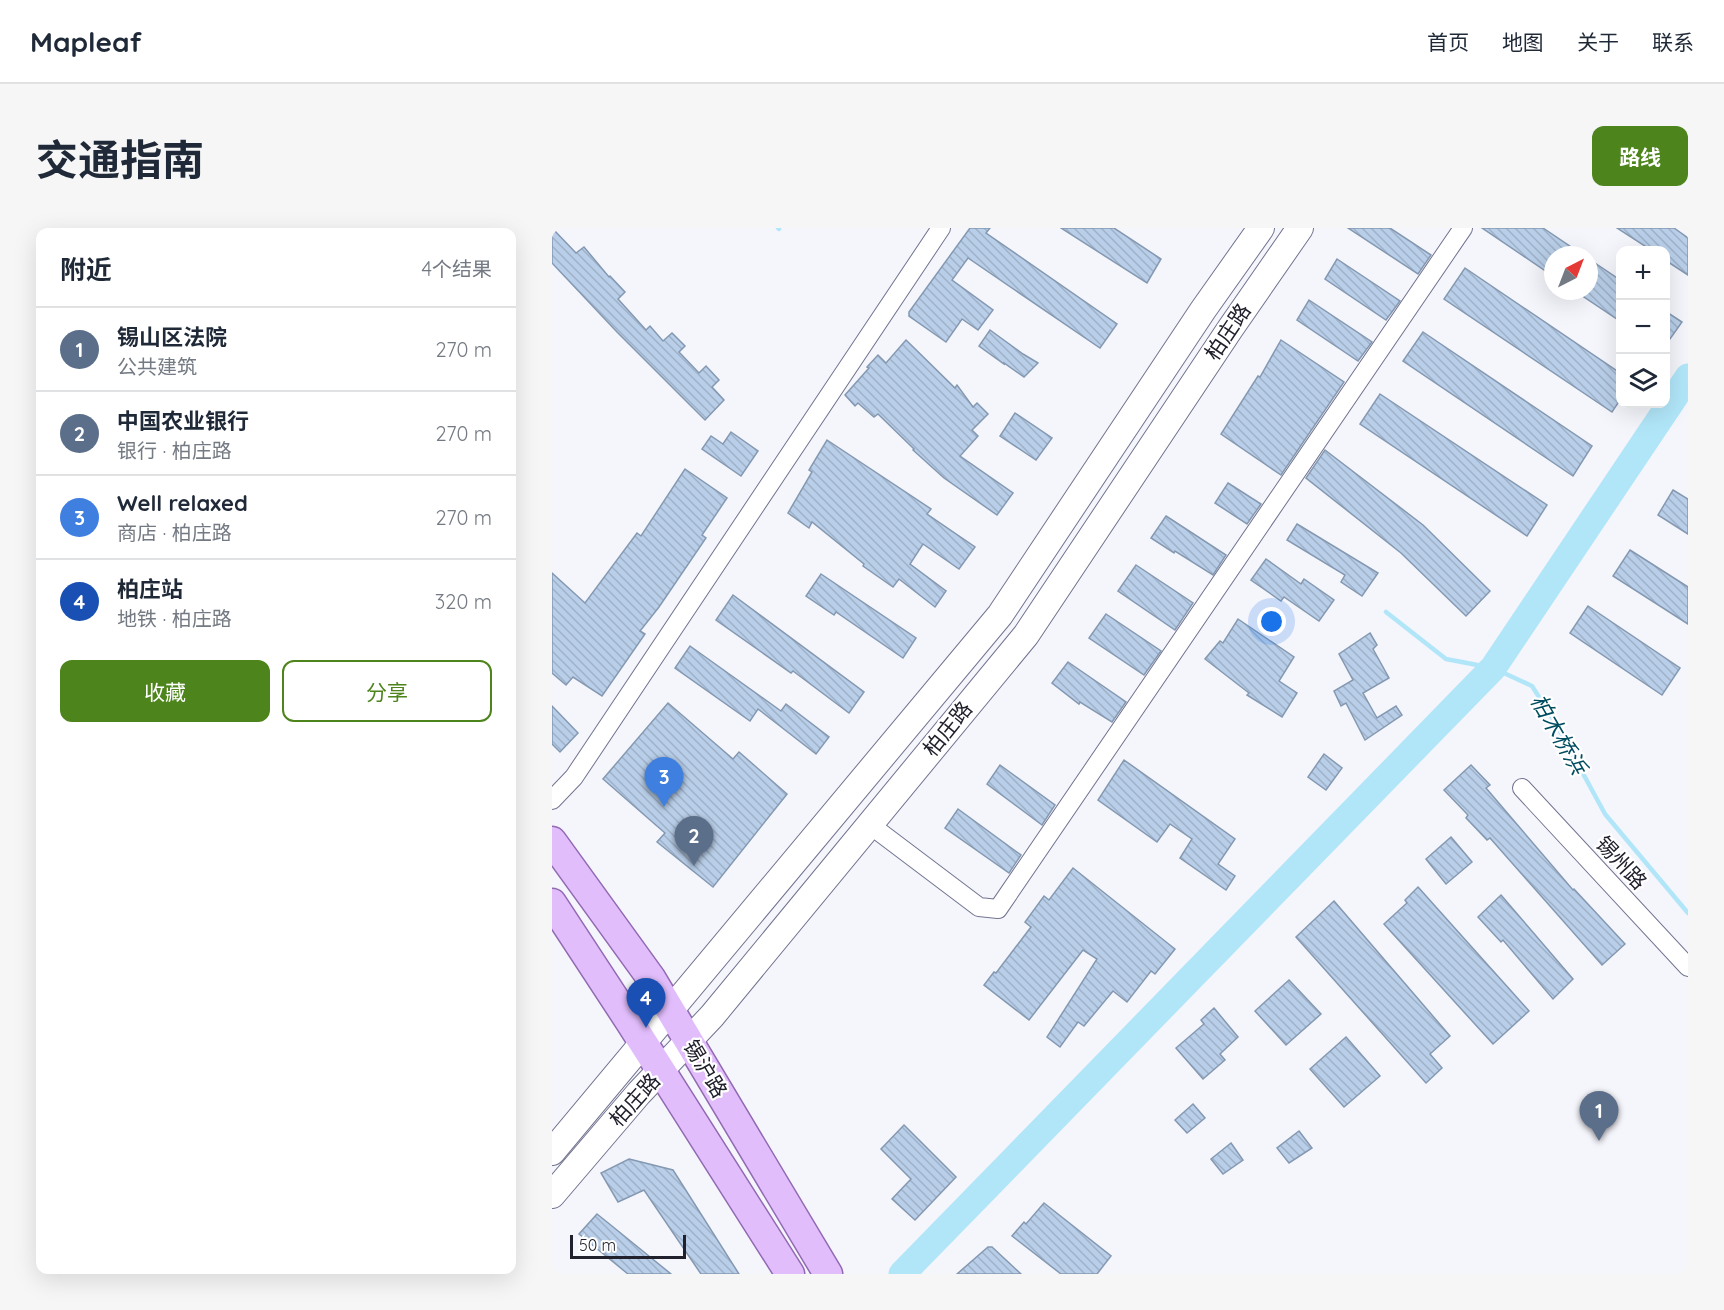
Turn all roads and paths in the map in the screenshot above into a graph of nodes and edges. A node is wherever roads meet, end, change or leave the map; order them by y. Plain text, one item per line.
1 (941, 228) edge
2 (1261, 228) edge
3 (1300, 228) edge
4 (1463, 228) edge
5 (1522, 788) dead end
6 (552, 800) edge
7 (869, 824) junction
8 (552, 841) edge
9 (552, 903) edge
10 (1688, 968) edge
11 (670, 1011) junction
12 (688, 1041) junction
13 (643, 1043) junction
14 (660, 1071) junction
15 (552, 1152) edge
16 (552, 1195) edge
17 (790, 1274) edge
18 (828, 1274) edge

1 - 6 street
2 - 11 street, 柏庄路
3 - 7 street, 柏庄路
4 - 7 street
5 - 10 street, 锡州路
7 - 12 street, 柏庄路
8 - 11 main road, 锡沪路
9 - 13 main road, 锡沪路
11 - 12 main road, 锡沪路
11 - 13 street, 柏庄路
12 - 14 street, 柏庄路
12 - 18 main road, 锡沪路
13 - 14 main road, 锡沪路
13 - 15 street, 柏庄路
14 - 16 street, 柏庄路
14 - 17 main road, 锡沪路

